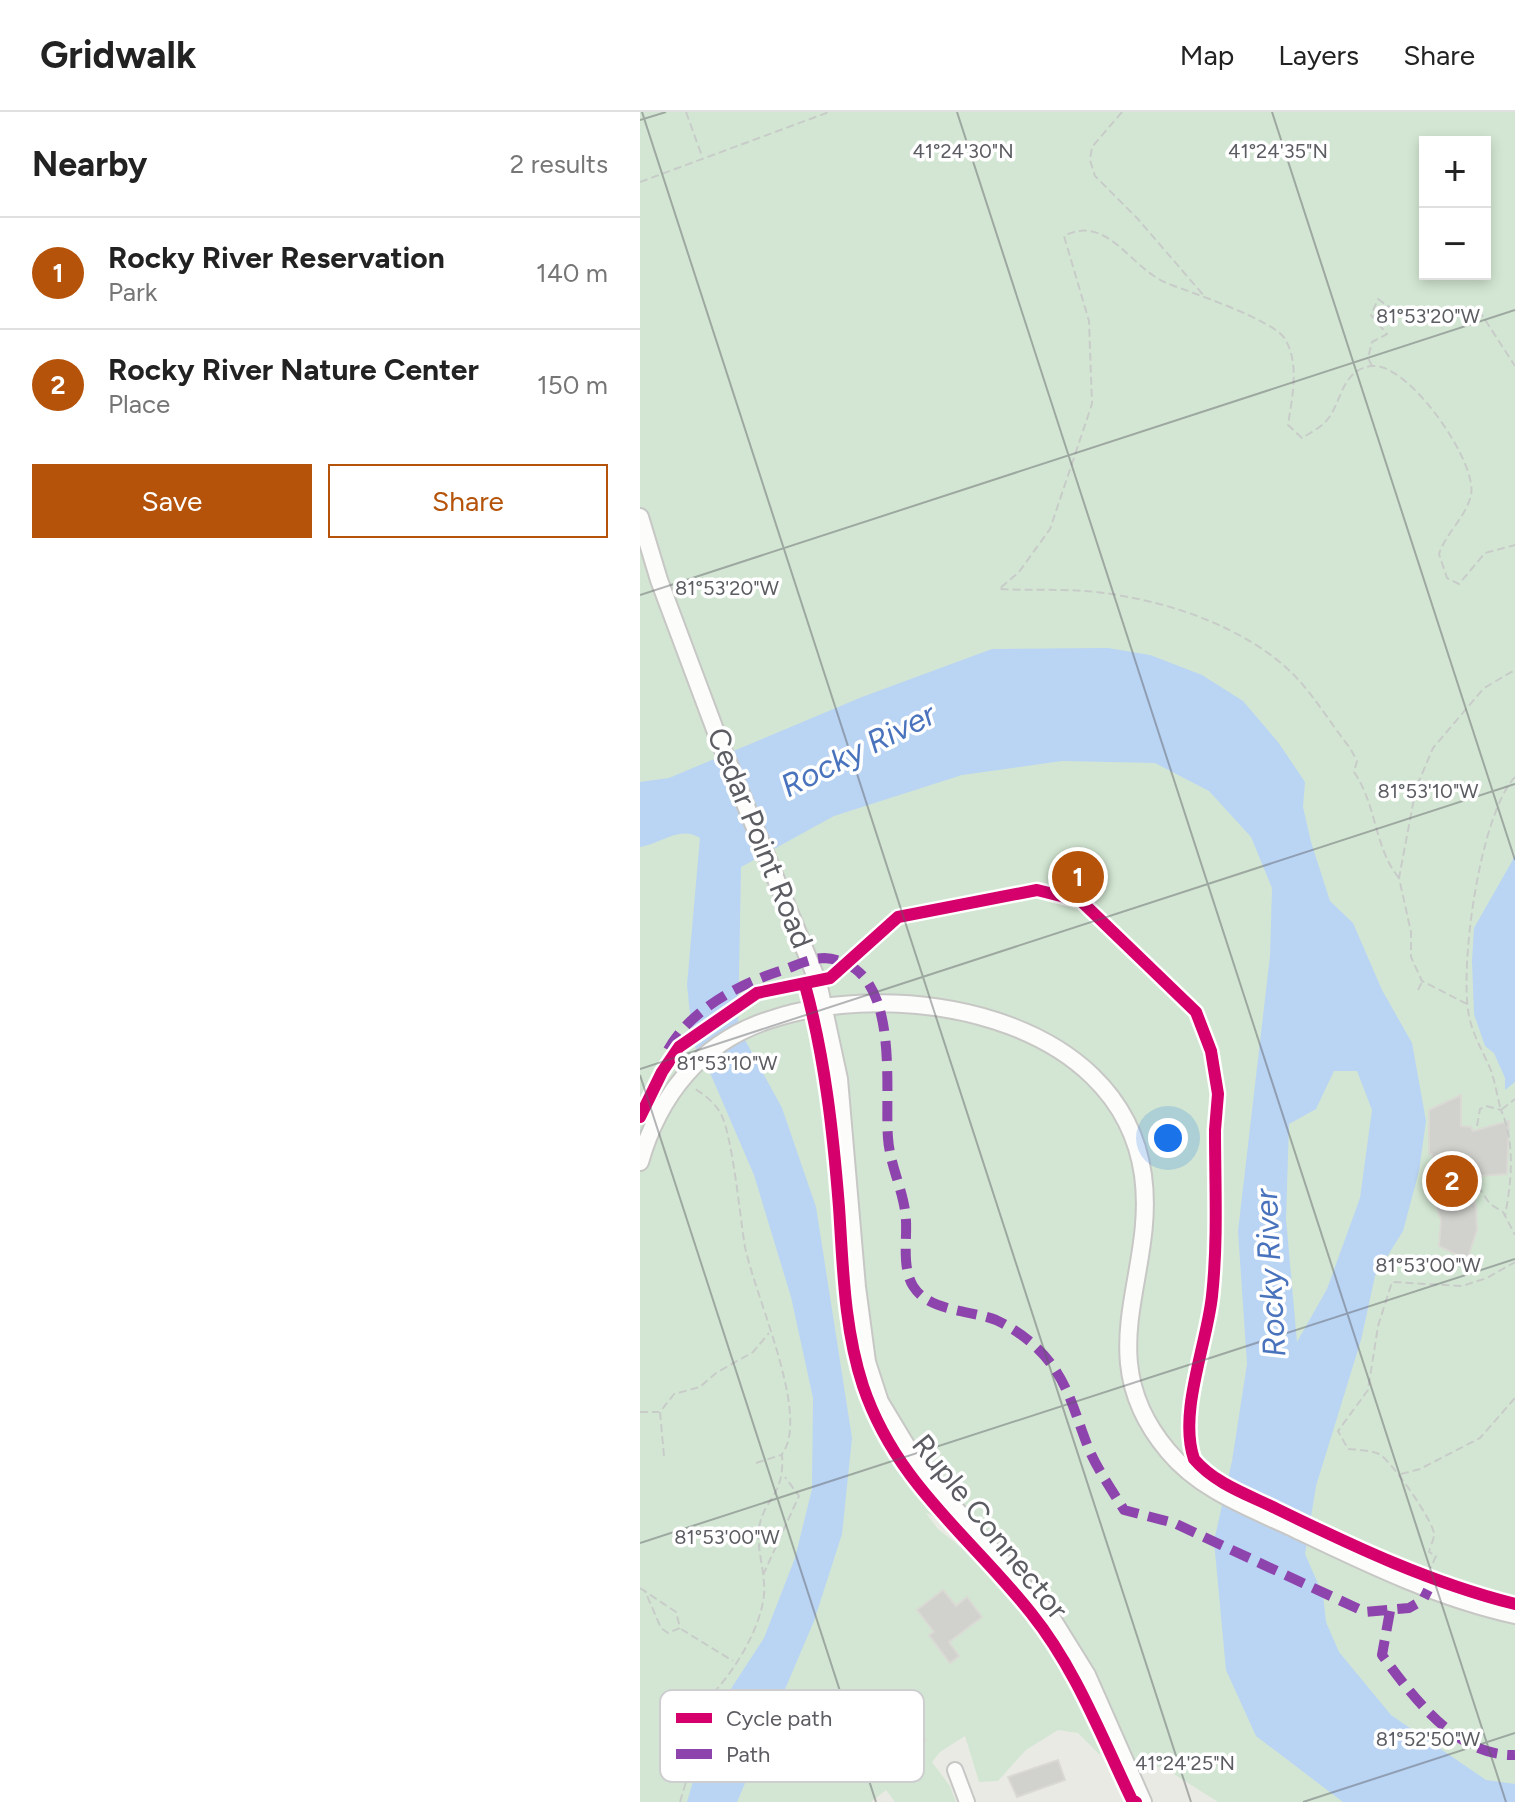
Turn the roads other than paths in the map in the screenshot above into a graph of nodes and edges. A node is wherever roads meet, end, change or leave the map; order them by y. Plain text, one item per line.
1 (640, 517) edge
2 (825, 1009) junction
3 (640, 1162) edge
4 (1515, 1615) edge
5 (955, 1770) dead end
6 (967, 1802) edge
7 (1143, 1802) edge

1 - 2 street, Cedar Point Road
2 - 3 street
2 - 4 street
2 - 7 street, Cedar Point Road
5 - 6 street

